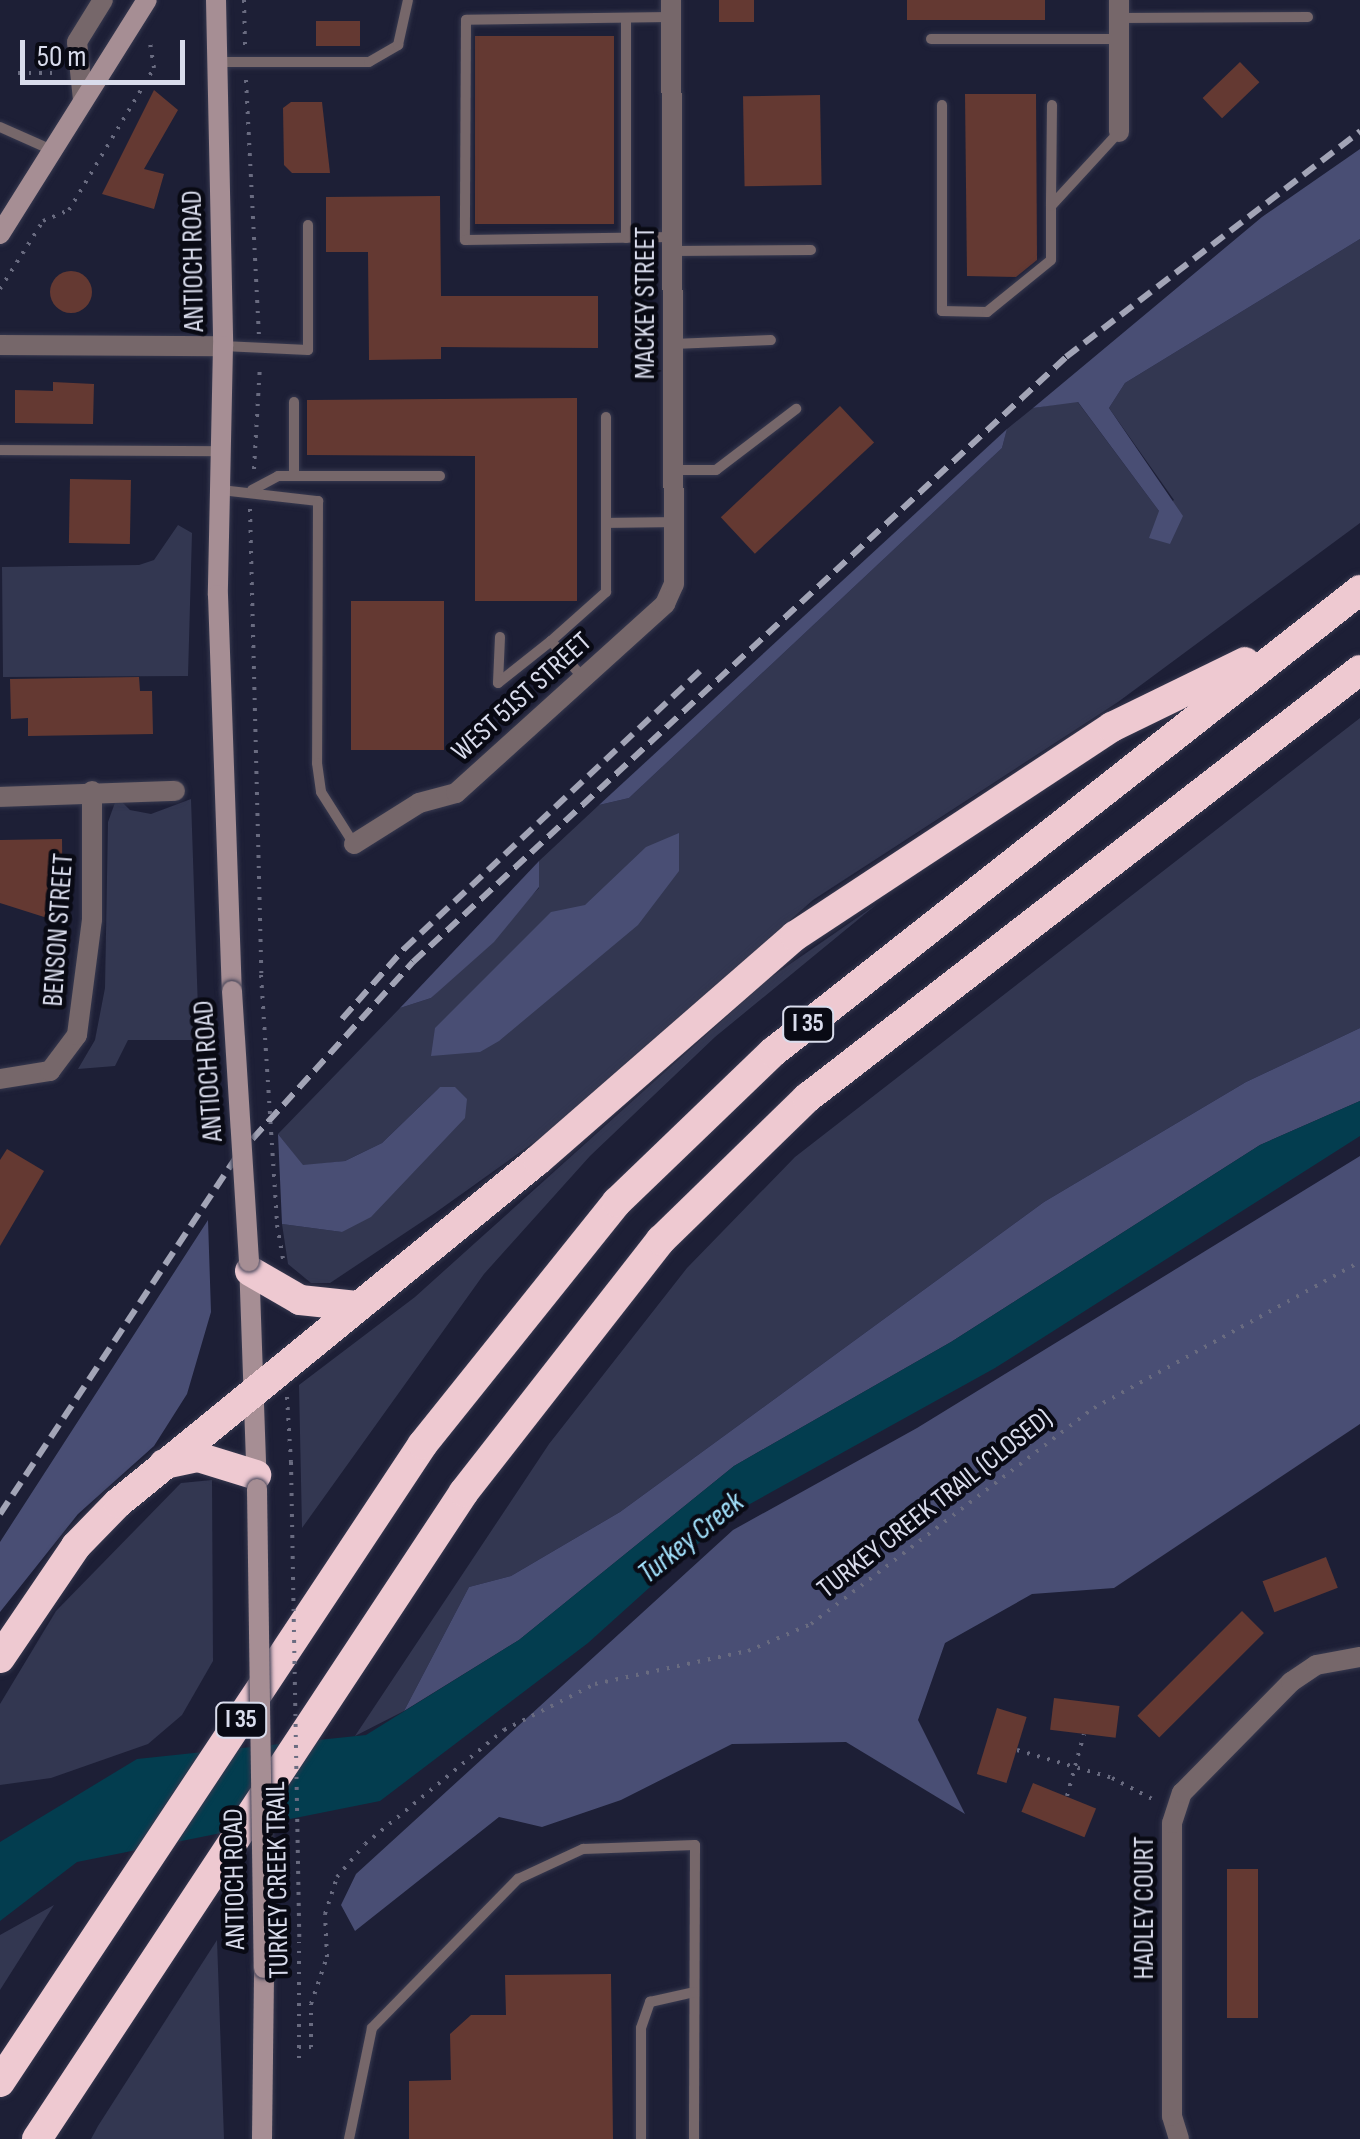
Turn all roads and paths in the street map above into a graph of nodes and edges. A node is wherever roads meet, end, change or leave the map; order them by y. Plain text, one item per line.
1 (103, 0) edge
2 (147, 0) edge
3 (216, 0) edge
4 (408, 0) edge
5 (671, 9) edge
6 (1308, 16) dead end
7 (626, 18) junction
8 (1119, 19) edge
9 (158, 21) dead end
10 (931, 39) dead end
11 (218, 62) junction
12 (62, 72) dead end
13 (18, 74) dead end
14 (83, 100) junction
15 (942, 105) dead end
16 (1052, 105) dead end
17 (0, 127) edge
18 (1119, 132) joint
19 (52, 150) junction
20 (1051, 206) junction
21 (308, 225) dead end
22 (0, 234) edge
23 (626, 238) junction
24 (673, 244) junction
25 (811, 250) dead end
26 (0, 289) edge
27 (772, 340) dead end
28 (674, 344) junction
29 (0, 345) edge
30 (223, 346) junction
31 (294, 402) dead end
32 (796, 409) dead end
33 (606, 417) dead end
34 (0, 450) edge
35 (221, 451) junction
36 (674, 470) junction
37 (294, 476) junction
38 (440, 476) dead end
39 (220, 490) junction
40 (252, 490) junction
41 (674, 522) junction
42 (606, 524) junction
43 (1360, 590) edge
44 (665, 604) joint
45 (1301, 634) junction
46 (500, 637) dead end
47 (552, 641) junction
48 (1360, 670) edge
49 (583, 678) junction
50 (92, 791) junction
51 (175, 791) dead end
52 (0, 797) edge
53 (354, 844) joint
54 (261, 975) dead end
55 (0, 1079) edge
56 (277, 1225) dead end
57 (1360, 1262) edge
58 (250, 1266) junction
59 (358, 1306) junction
60 (255, 1386) junction
61 (291, 1462) dead end
62 (164, 1464) junction
63 (256, 1482) junction
64 (1360, 1657) edge
65 (0, 1658) edge
66 (1084, 1734) dead end
67 (1017, 1750) dead end
68 (1078, 1766) junction
69 (1067, 1796) dead end
70 (1176, 1810) junction
71 (694, 1992) junction
72 (299, 2048) junction
73 (299, 2058) dead end
74 (90, 2059) junction
75 (0, 2082) edge
76 (1177, 2138) edge
77 (37, 2139) edge
78 (58, 2139) edge
79 (262, 2139) edge
80 (349, 2139) edge
81 (641, 2139) edge
82 (694, 2139) edge

1 - 14 street
2 - 14 main road
3 - 11 main road, ANTIOCH ROAD
4 - 11 lane
5 - 7 lane
5 - 24 street, MACKEY STREET
6 - 8 lane
7 - 23 lane
7 - 23 lane
8 - 10 lane
8 - 18 street
9 - 26 path
11 - 30 main road, ANTIOCH ROAD
12 - 13 path
14 - 19 main road
15 - 20 lane
16 - 20 lane
17 - 19 lane
18 - 20 lane
19 - 22 main road
21 - 30 lane
23 - 24 lane
24 - 25 lane
24 - 28 street, MACKEY STREET
27 - 28 lane
28 - 36 street, MACKEY STREET
29 - 30 street
30 - 35 main road, ANTIOCH ROAD
31 - 37 lane
32 - 36 lane
33 - 42 lane
34 - 35 lane
35 - 39 main road, ANTIOCH ROAD
36 - 41 street, MACKEY STREET
37 - 38 lane
37 - 40 lane
39 - 40 lane
39 - 58 main road, ANTIOCH ROAD, bridge
40 - 53 lane
41 - 42 lane
41 - 44 street, MACKEY STREET
42 - 47 lane
43 - 45 highway, I 35
44 - 49 street, WEST 51ST STREET
45 - 59 highway
45 - 75 highway, I 35, bridge
46 - 47 lane
47 - 49 lane
48 - 74 highway, I 35, bridge
49 - 53 street, WEST 51ST STREET
50 - 51 street
50 - 52 street
50 - 55 street, BENSON STREET
54 - 56 path, bridge
57 - 72 path, TURKEY CREEK TRAIL (CLOSED)
58 - 59 highway
58 - 60 main road, ANTIOCH ROAD
59 - 60 highway
60 - 62 highway
60 - 63 main road, ANTIOCH ROAD
61 - 72 path, TURKEY CREEK TRAIL, bridge
62 - 63 highway
62 - 65 highway
63 - 79 main road, ANTIOCH ROAD, bridge
64 - 70 street, HADLEY COURT
66 - 68 path
67 - 68 path
68 - 69 path
68 - 70 path
70 - 76 street, HADLEY COURT
71 - 80 lane
71 - 81 lane
71 - 82 lane
72 - 73 path, TURKEY CREEK TRAIL
74 - 77 highway, I 35
74 - 78 highway

